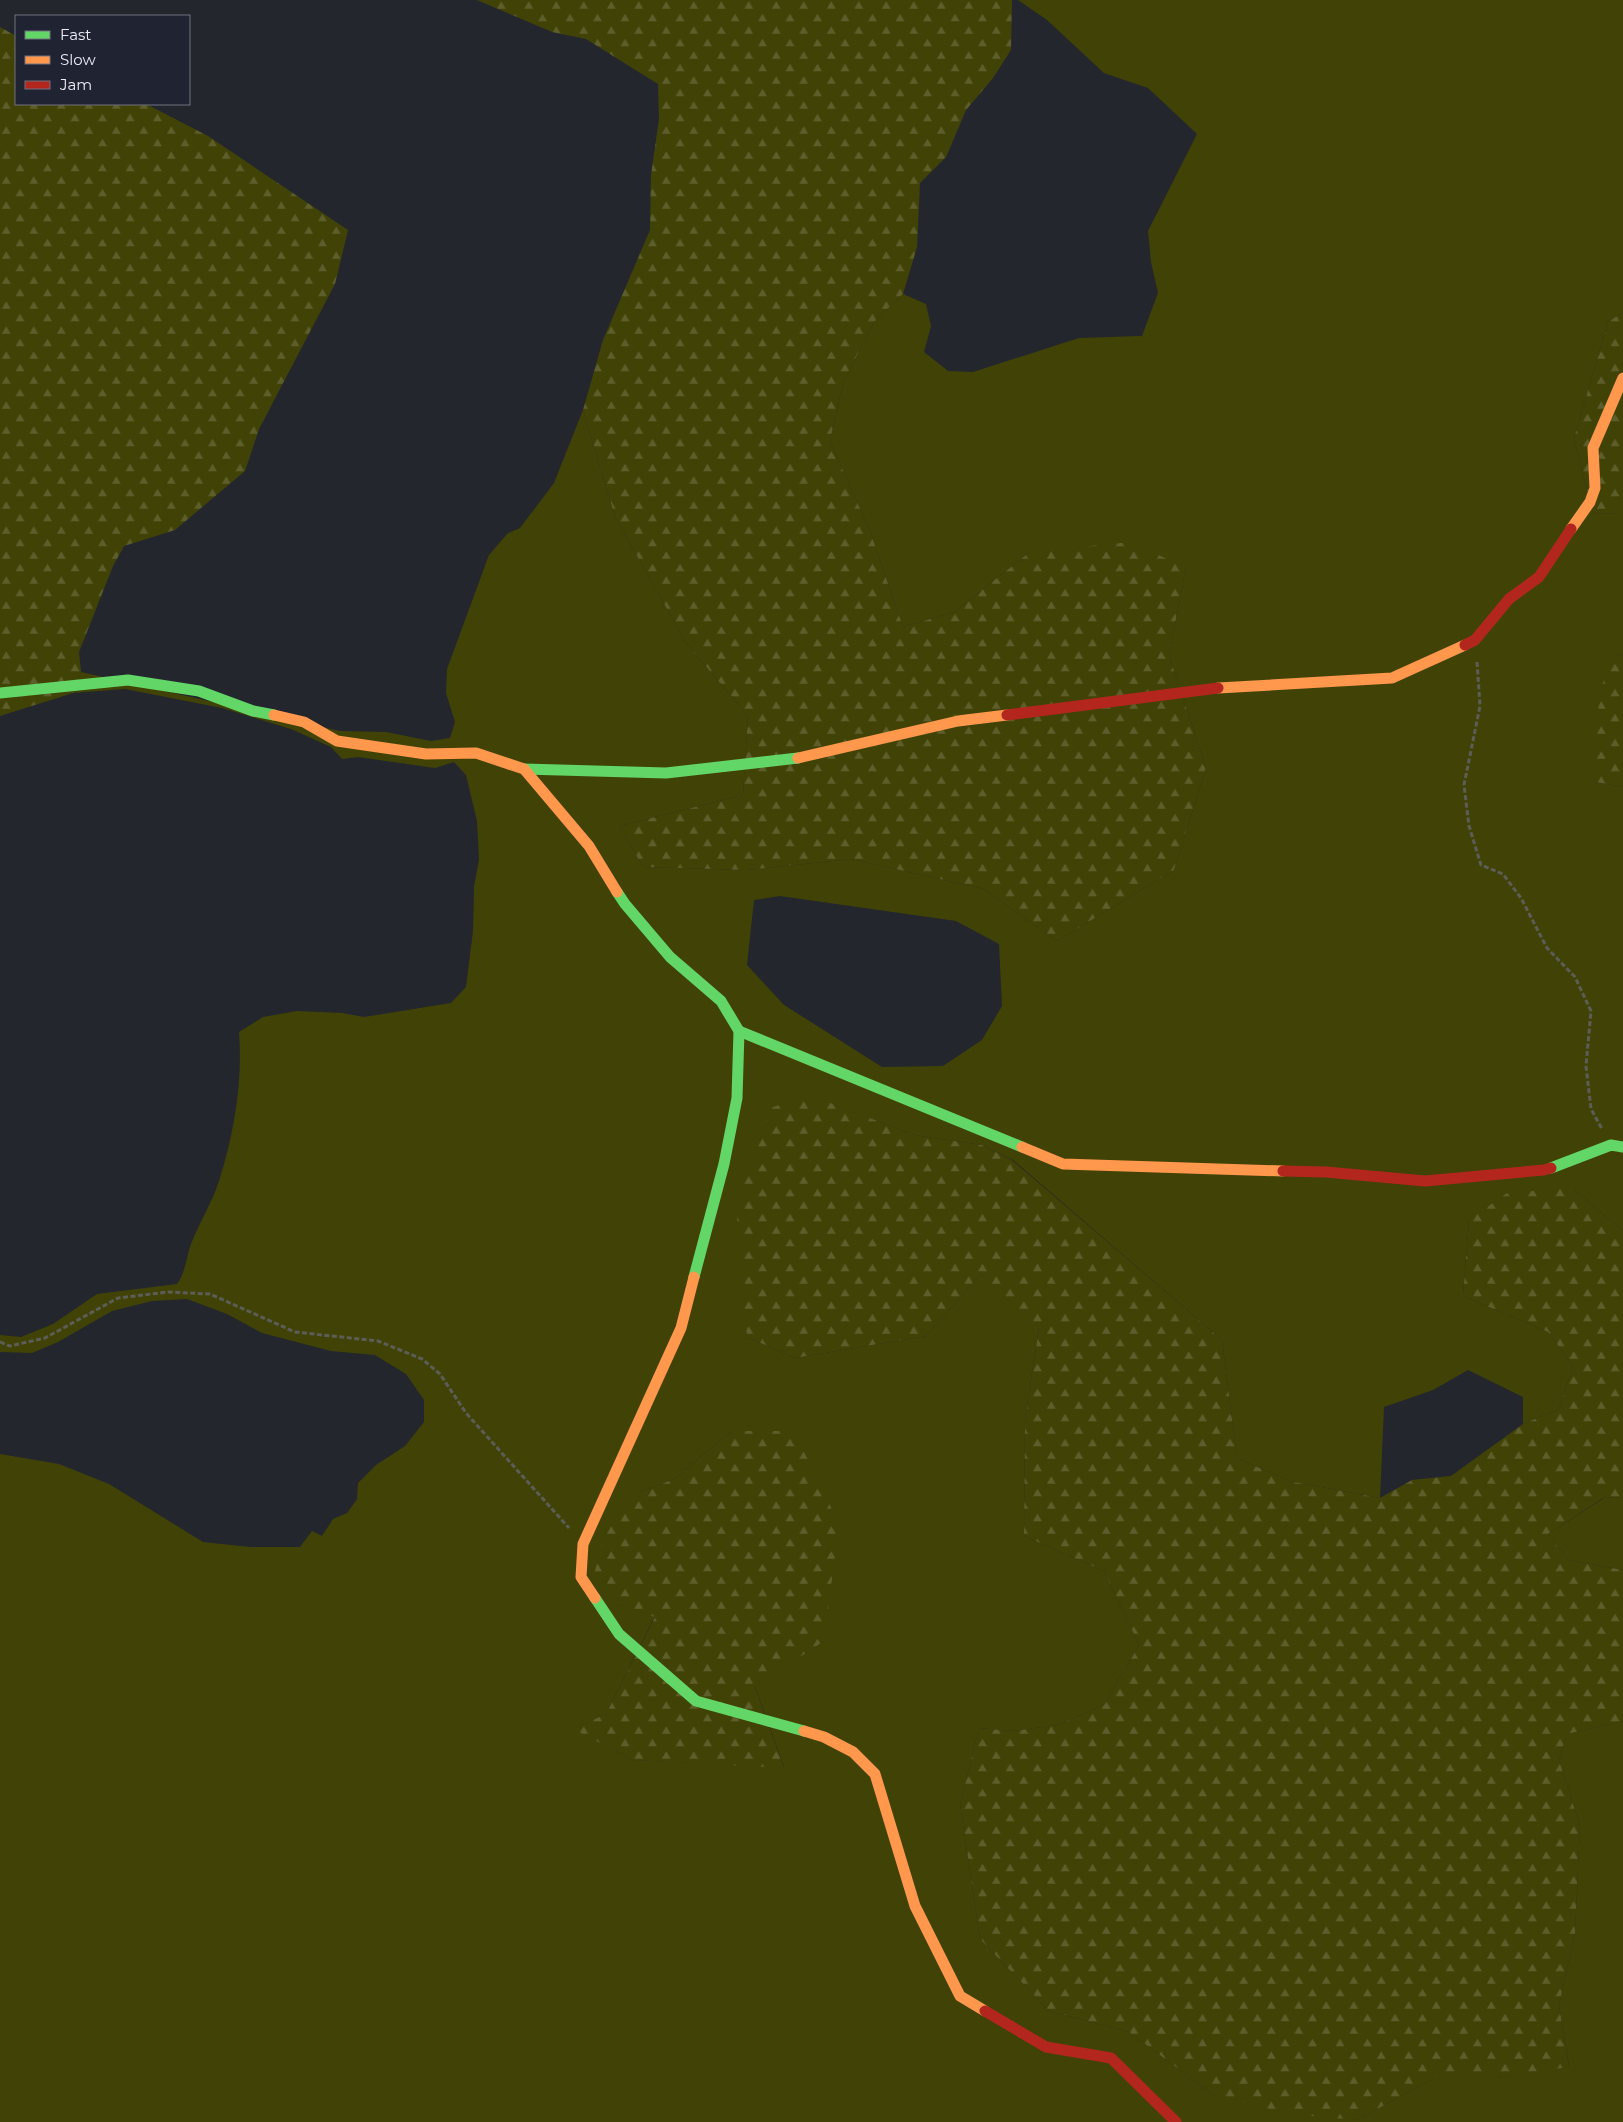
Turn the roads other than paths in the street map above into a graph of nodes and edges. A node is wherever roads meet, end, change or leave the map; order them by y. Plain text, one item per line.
1 (1623, 378) edge
2 (0, 693) edge
3 (524, 769) junction
4 (740, 1031) junction
5 (1623, 1147) edge
6 (1176, 2122) edge

1 - 3 street
2 - 3 street
3 - 4 street
4 - 5 street
4 - 6 street

